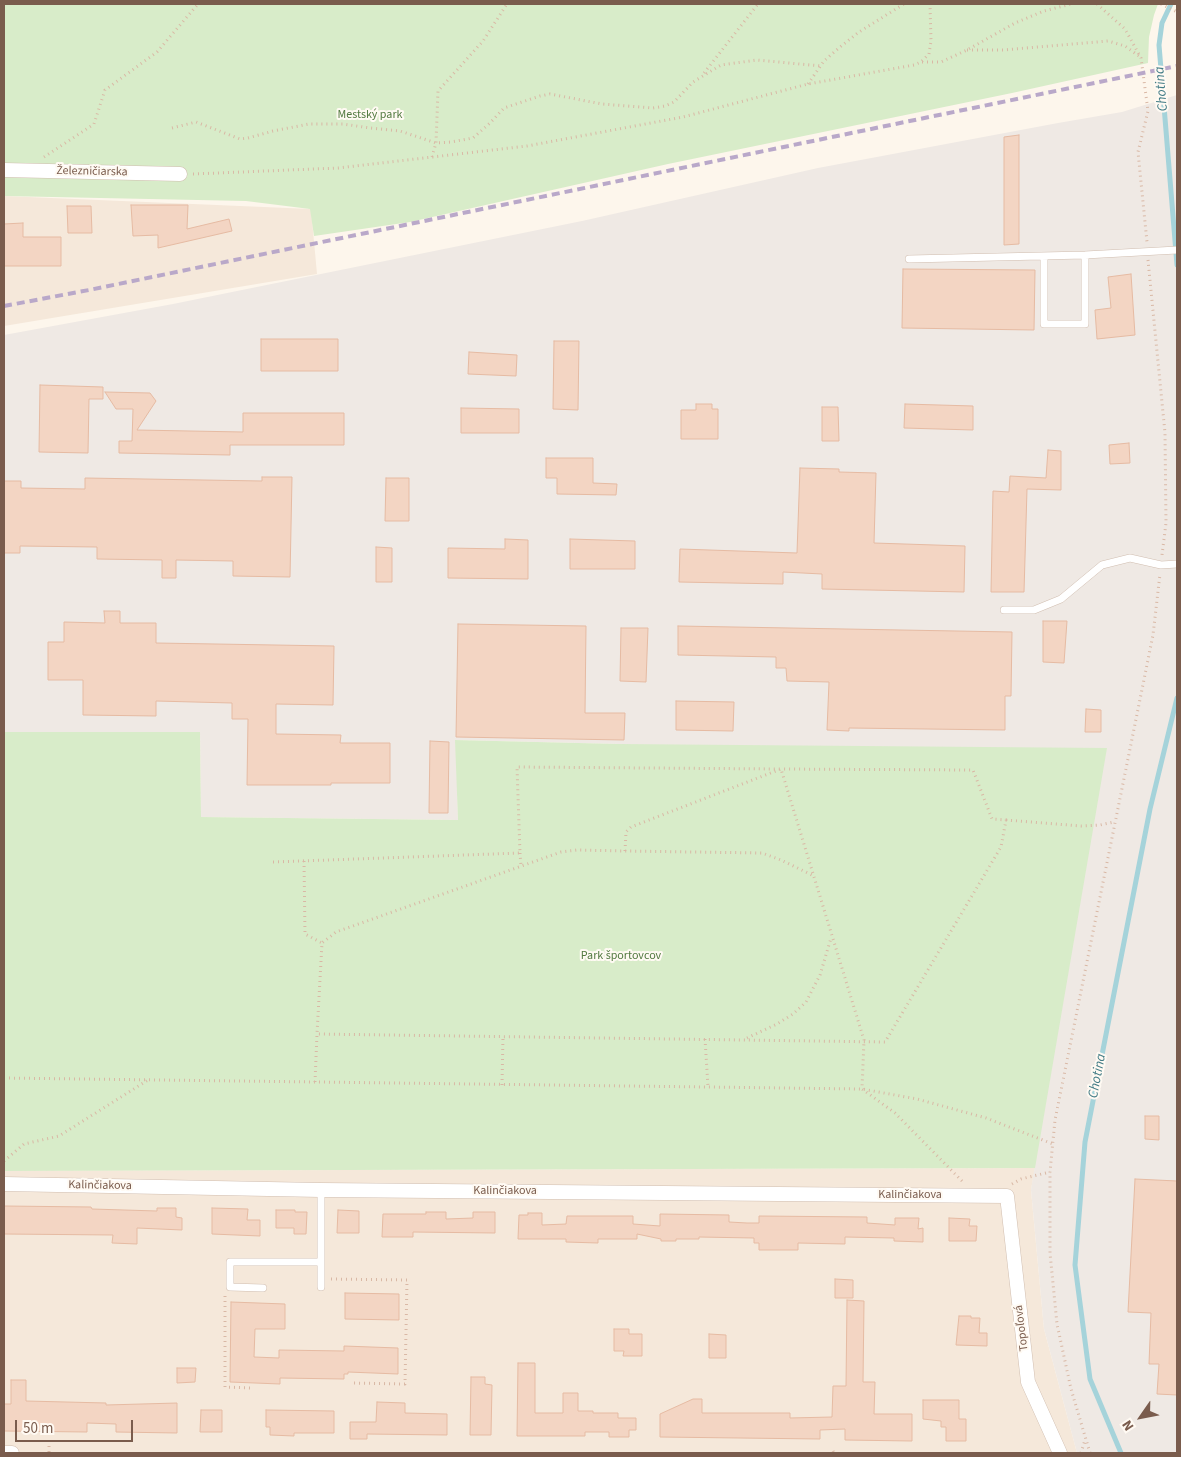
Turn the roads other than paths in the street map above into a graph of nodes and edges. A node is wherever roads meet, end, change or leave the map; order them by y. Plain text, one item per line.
1 (4, 170) edge
2 (180, 174) road end
3 (1177, 250) edge
4 (1085, 255) junction
5 (1044, 256) junction
6 (909, 259) dead end
7 (1174, 564) edge
8 (1004, 610) dead end
9 (4, 1184) edge
10 (321, 1190) junction
11 (1007, 1196) joint
12 (320, 1262) junction
13 (321, 1287) dead end
14 (263, 1288) dead end
15 (4, 1453) edge
16 (12, 1453) edge
17 (1060, 1453) edge

1 - 2 street, Železničiarska
3 - 4 lane
4 - 5 lane
4 - 5 lane
5 - 6 lane
7 - 8 lane
9 - 10 street, Kalinčiakova
10 - 11 street, Kalinčiakova
10 - 12 lane
11 - 17 street, Topoľová
12 - 13 lane
12 - 14 lane
15 - 16 street

